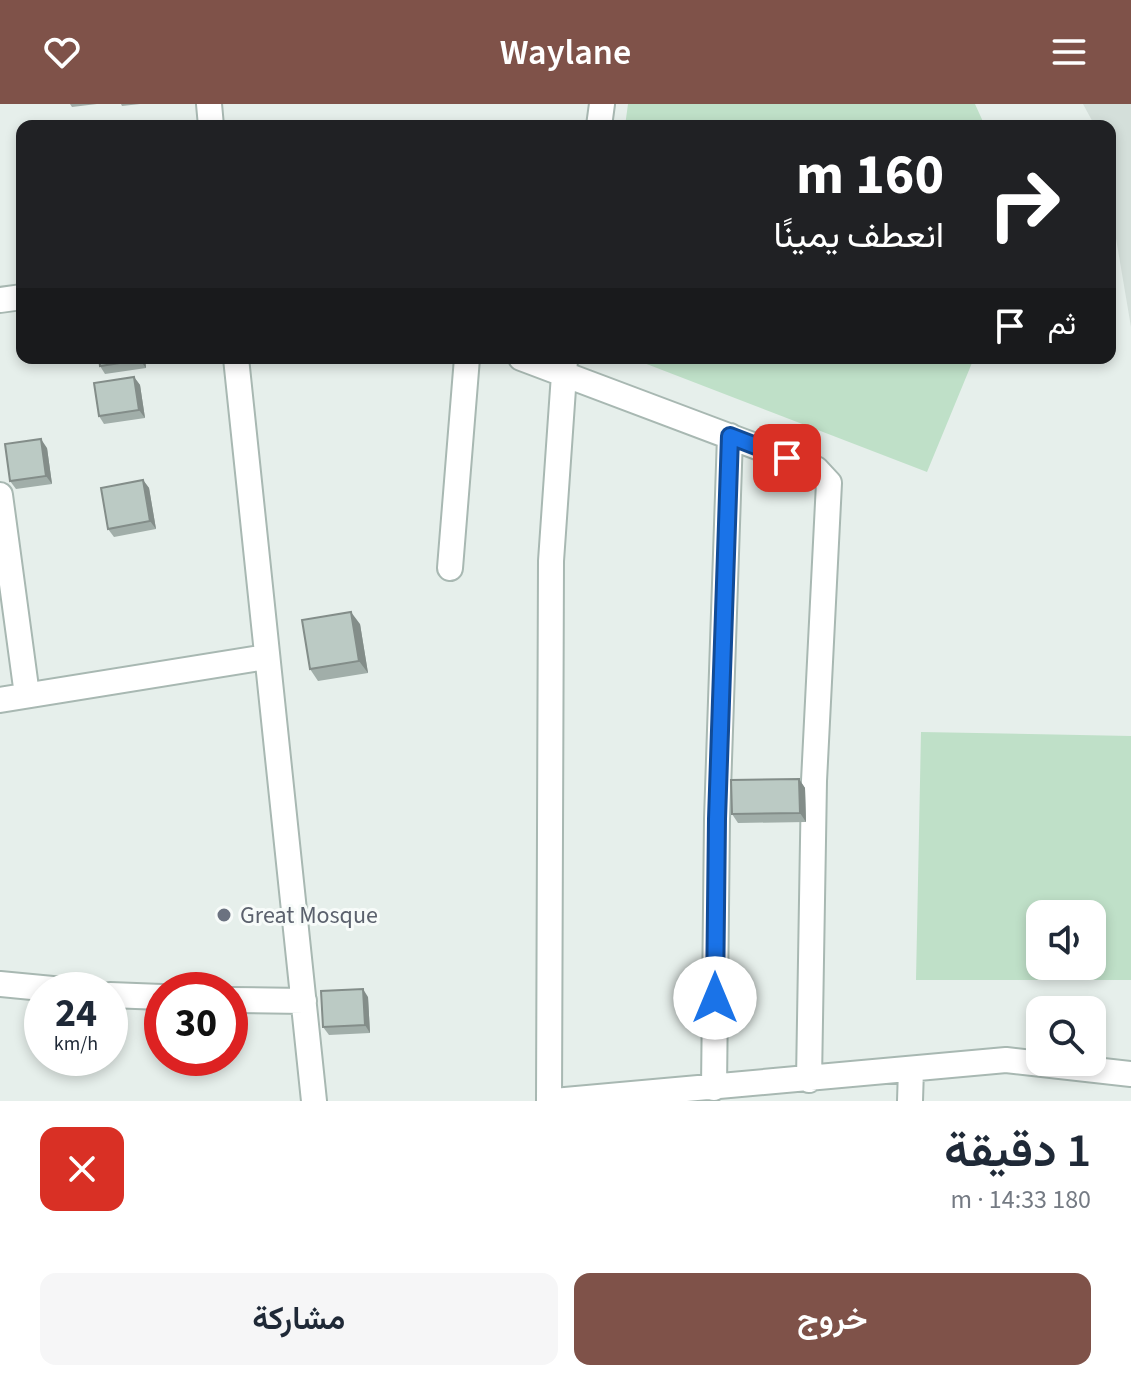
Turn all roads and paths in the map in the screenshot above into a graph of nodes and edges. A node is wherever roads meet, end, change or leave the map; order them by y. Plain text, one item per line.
1 (237, 364) edge
2 (467, 364) edge
3 (564, 365) edge
4 (730, 436) junction
5 (0, 495) edge
6 (450, 568) dead end
7 (266, 657) junction
8 (27, 695) junction
9 (0, 700) edge
10 (0, 984) edge
11 (24, 986) edge
12 (248, 1000) edge
13 (304, 1001) junction
14 (911, 1069) junction
15 (1131, 1074) edge
16 (809, 1080) junction
17 (714, 1088) junction
18 (314, 1101) edge
19 (552, 1101) edge
20 (910, 1101) edge

1 - 7 street
2 - 6 street
3 - 4 street
3 - 19 street
4 - 16 street
4 - 17 street
5 - 8 street
7 - 8 street
7 - 13 street
8 - 9 street
10 - 11 street
12 - 13 street
13 - 18 street
14 - 15 street
14 - 16 street
14 - 20 street
16 - 17 street
17 - 19 street

